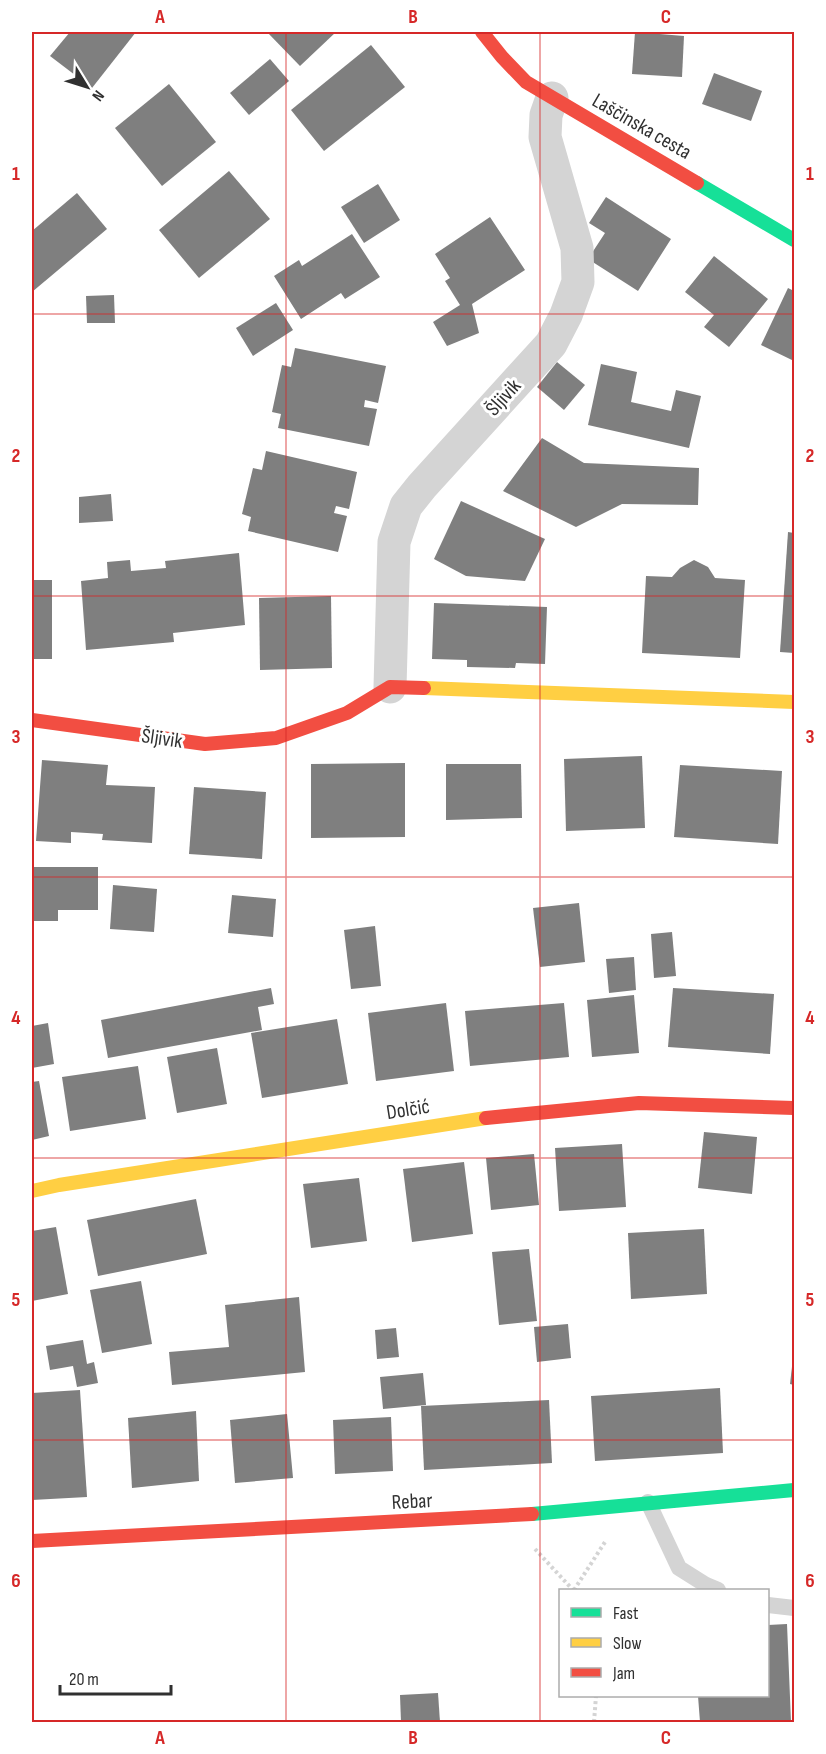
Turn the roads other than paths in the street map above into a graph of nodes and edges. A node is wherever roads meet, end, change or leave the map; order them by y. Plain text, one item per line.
1 (482, 32) edge
2 (552, 98) junction
3 (795, 240) edge
4 (390, 687) junction
5 (795, 702) edge
6 (32, 720) edge
7 (795, 1108) edge
8 (32, 1191) edge
9 (795, 1490) edge
10 (648, 1502) junction
11 (32, 1541) edge
12 (715, 1589) edge
13 (769, 1605) edge
14 (795, 1608) edge

1 - 2 street, Laščinska cesta
2 - 3 street, Laščinska cesta
2 - 4 street, Šljivik
4 - 5 street
4 - 6 street, Šljivik
7 - 8 street, Dolčić
9 - 10 street, Rebar
10 - 11 street, Rebar
10 - 12 lane
13 - 14 lane

